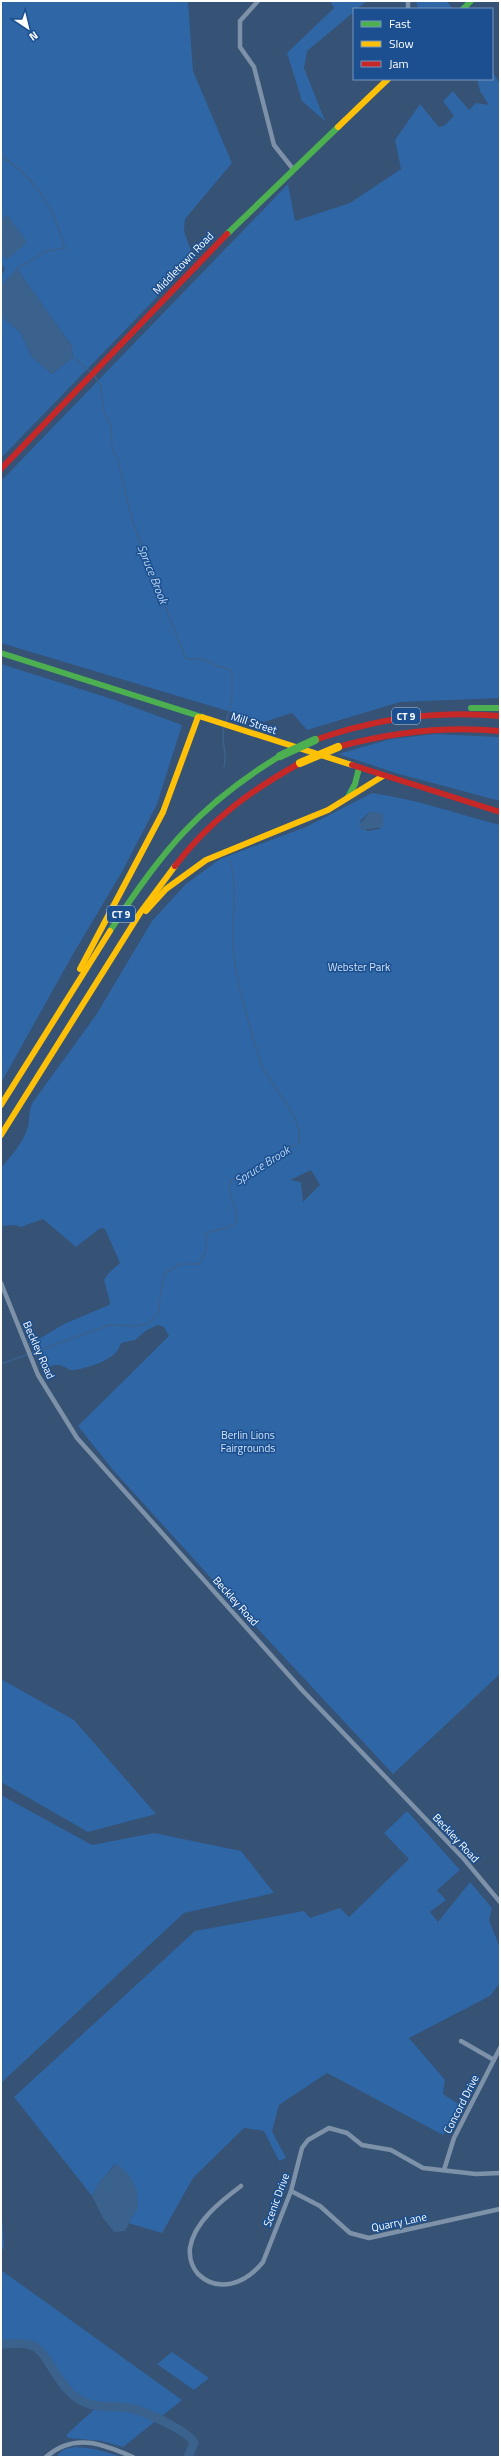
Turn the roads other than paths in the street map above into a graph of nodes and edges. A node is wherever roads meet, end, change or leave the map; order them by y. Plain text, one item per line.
1 (258, 1) edge
2 (387, 80) edge
3 (294, 169) junction
4 (1, 469) edge
5 (1, 653) edge
6 (500, 708) edge
7 (443, 713) junction
8 (500, 716) edge
9 (198, 717) junction
10 (500, 731) edge
11 (359, 768) junction
12 (383, 776) junction
13 (345, 800) junction
14 (500, 812) edge
15 (132, 926) junction
16 (70, 995) junction
17 (1, 1106) edge
18 (1, 1135) edge
19 (1, 1283) edge
20 (500, 1902) edge
21 (461, 2041) dead end
22 (500, 2048) edge
23 (494, 2060) junction
24 (444, 2170) junction
25 (500, 2173) edge
26 (241, 2186) dead end
27 (291, 2191) junction
28 (500, 2209) edge
29 (46, 2457) edge
30 (133, 2457) edge

1 - 3 street
2 - 3 main road, Middletown Road
3 - 4 main road, Middletown Road
5 - 9 main road, Mill Street
6 - 7 main road
7 - 8 main road, CT 9
7 - 16 main road, CT 9, bridge
9 - 11 main road, Mill Street
9 - 16 main road
10 - 15 main road, CT 9, bridge
11 - 12 main road, Mill Street
11 - 13 main road
12 - 13 main road
12 - 14 main road, Mill Street
13 - 15 main road
15 - 18 main road, CT 9
16 - 17 main road, CT 9
19 - 20 street, Beckley Road
21 - 23 street
22 - 23 street, Concord Drive
23 - 24 street, Concord Drive
24 - 25 street, Scenic Drive
24 - 27 street, Scenic Drive
26 - 27 street, Scenic Drive
27 - 28 street, Quarry Lane
29 - 30 street

